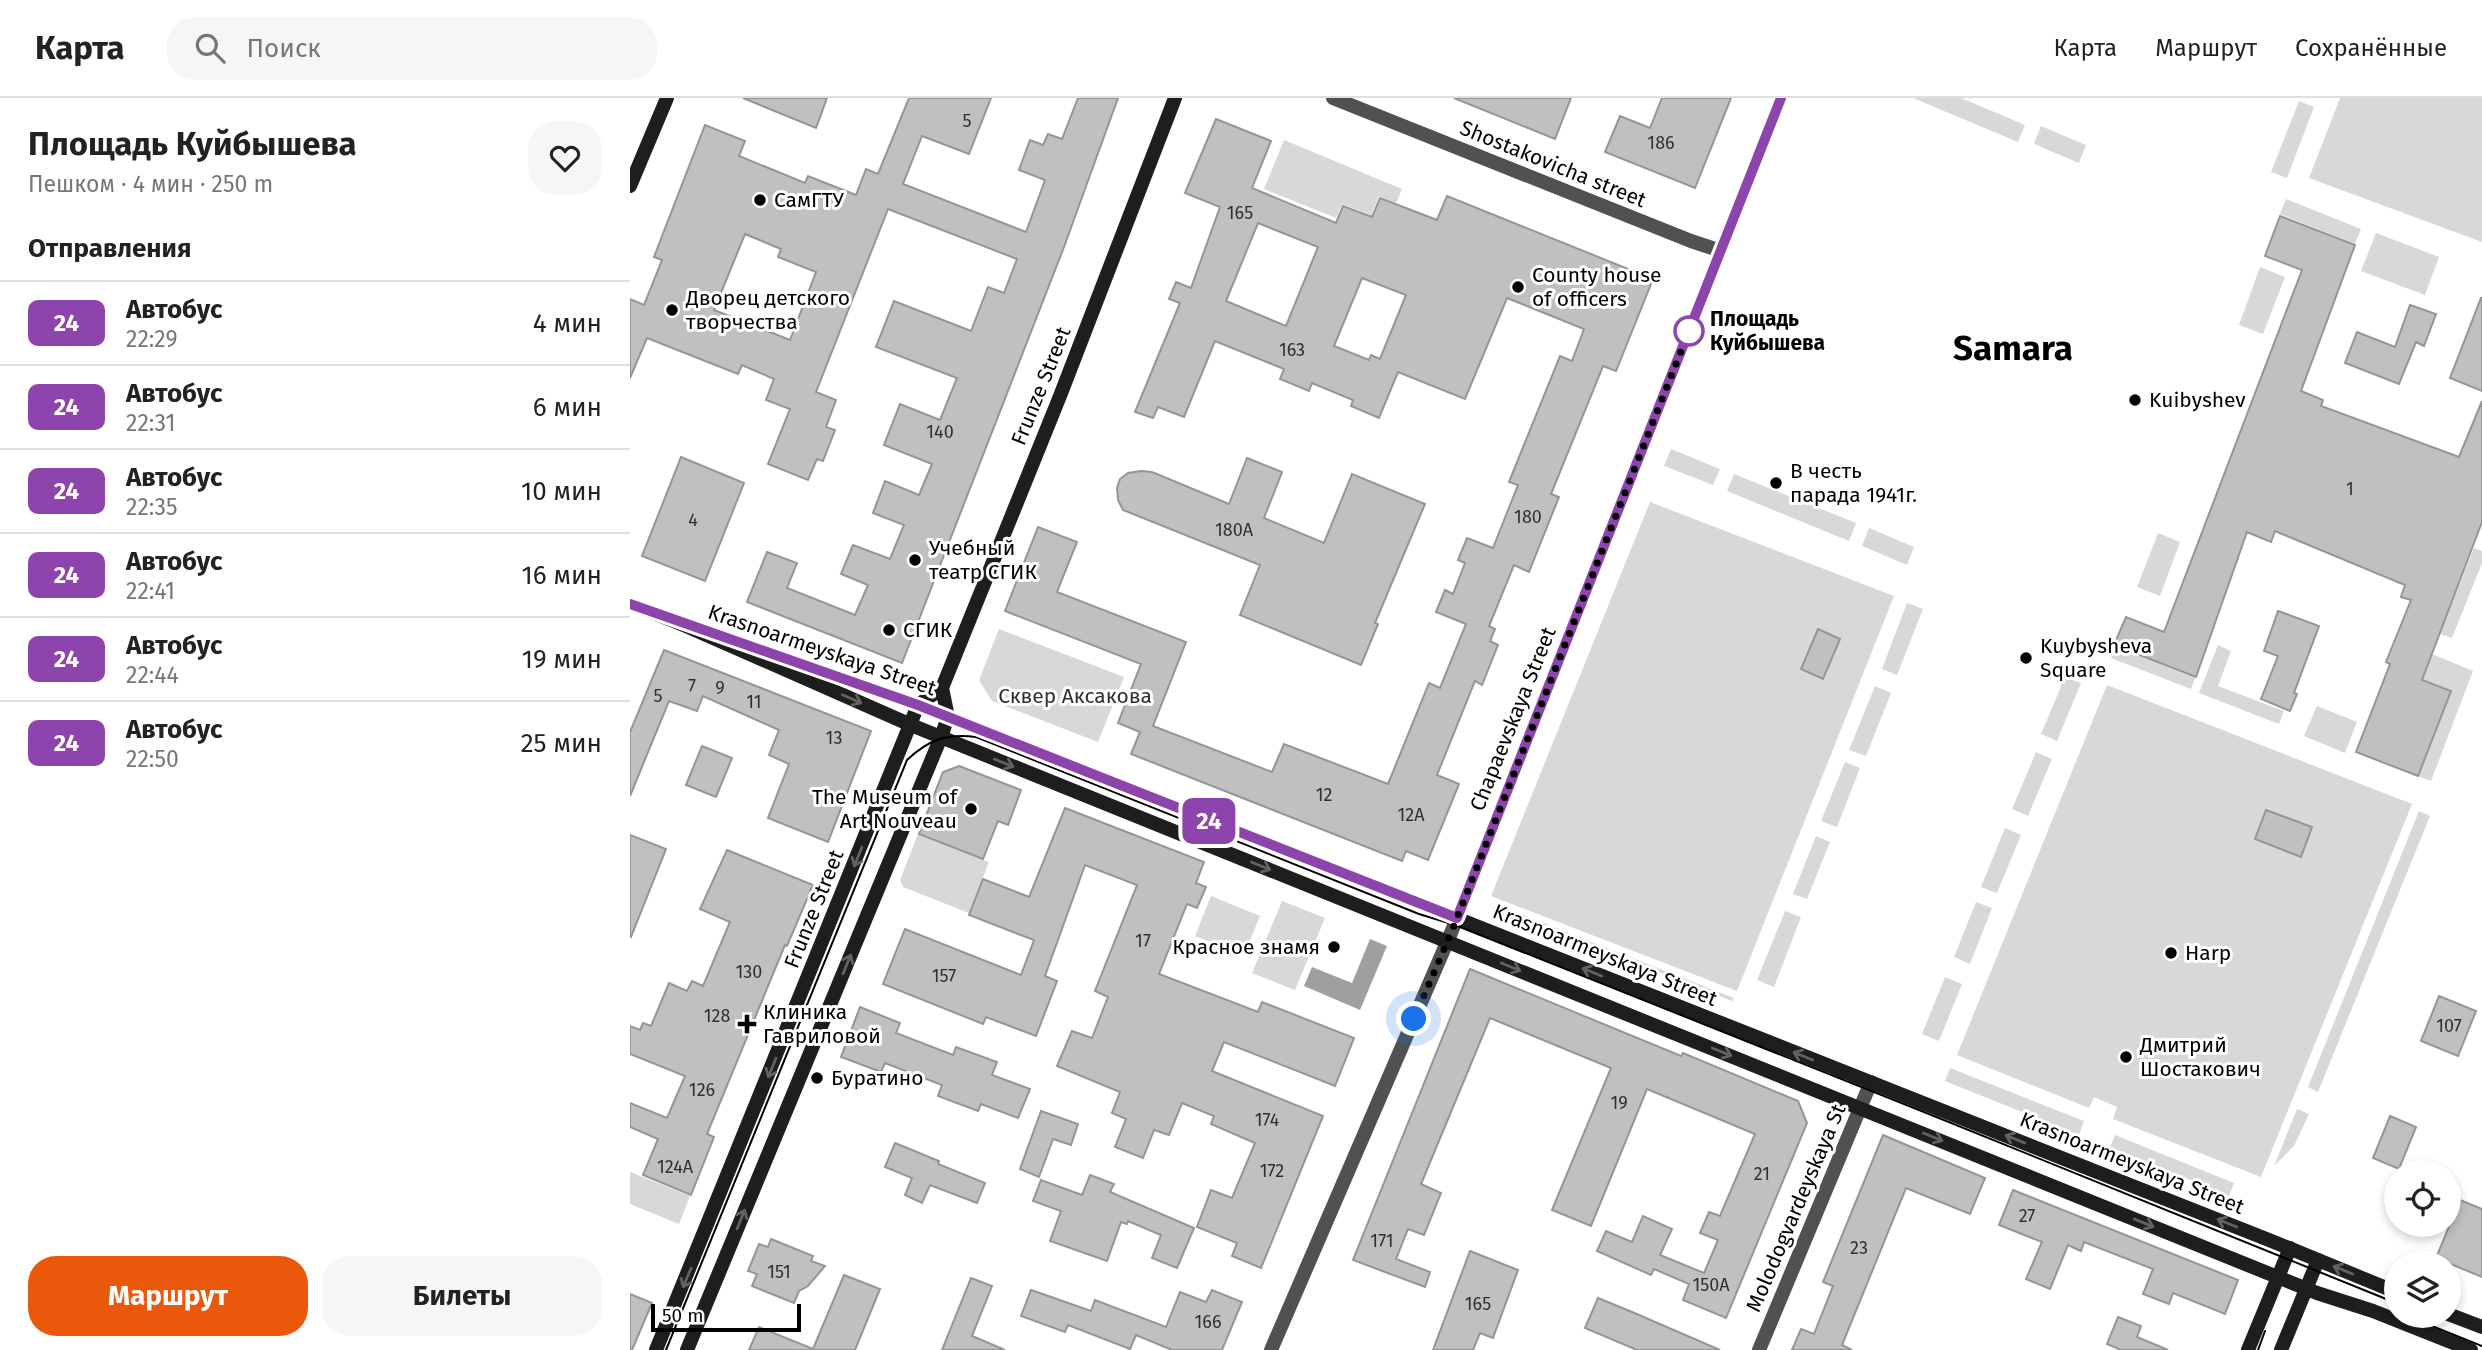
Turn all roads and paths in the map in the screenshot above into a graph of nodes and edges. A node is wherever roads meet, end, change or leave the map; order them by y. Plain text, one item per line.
1 (667, 98) edge
2 (1175, 98) edge
3 (1333, 98) edge
4 (1780, 98) edge
5 (630, 186) edge
6 (1720, 251) junction
7 (630, 604) edge
8 (677, 622) junction
9 (942, 688) junction
10 (918, 705) junction
11 (948, 718) junction
12 (911, 725) junction
13 (941, 737) junction
14 (1457, 918) junction
15 (1448, 942) junction
16 (1871, 1082) junction
17 (1860, 1108) junction
18 (2290, 1248) junction
19 (2318, 1260) junction
20 (2278, 1277) junction
21 (2384, 1287) edge
22 (2306, 1288) junction
23 (2461, 1319) edge
24 (2482, 1328) edge
25 (656, 1350) edge
26 (687, 1350) edge
27 (1271, 1350) edge
28 (1759, 1350) edge
29 (2248, 1350) edge
30 (2281, 1350) edge
31 (2471, 1350) edge

1 - 5 main road
2 - 9 main road, Frunze Street
3 - 6 street, Shostakovicha street
4 - 6 street, Chapaevskaya Street
6 - 14 street, Chapaevskaya Street
7 - 8 main road, Krasnoarmeyskaya Street
8 - 10 main road, Krasnoarmeyskaya Street
8 -> 12 main road, Krasnoarmeyskaya Street
9 - 10 main road
9 - 11 main road
10 - 11 main road, Krasnoarmeyskaya Street
10 - 12 main road, Frunze Street
11 - 13 main road
11 - 14 main road, Krasnoarmeyskaya Street
12 - 13 main road, Krasnoarmeyskaya Street
12 -> 25 main road, Frunze Street
13 -> 15 main road
26 -> 13 main road
14 - 15 street, Chapaevskaya Street
16 -> 14 main road, Krasnoarmeyskaya Street
15 -> 17 main road
15 - 27 street, Chapaevskaya Street
16 - 17 street, Molodogvardeyskaya St
18 -> 16 main road, Krasnoarmeyskaya Street
17 -> 20 main road
17 - 28 street, Molodogvardeyskaya St
18 - 19 main road, Krasnoarmeyskaya Street
18 - 20 main road
21 -> 19 main road, Krasnoarmeyskaya Street
19 - 22 main road
20 - 22 main road
20 - 29 main road
22 - 30 main road
22 - 31 main road
23 - 24 main road

